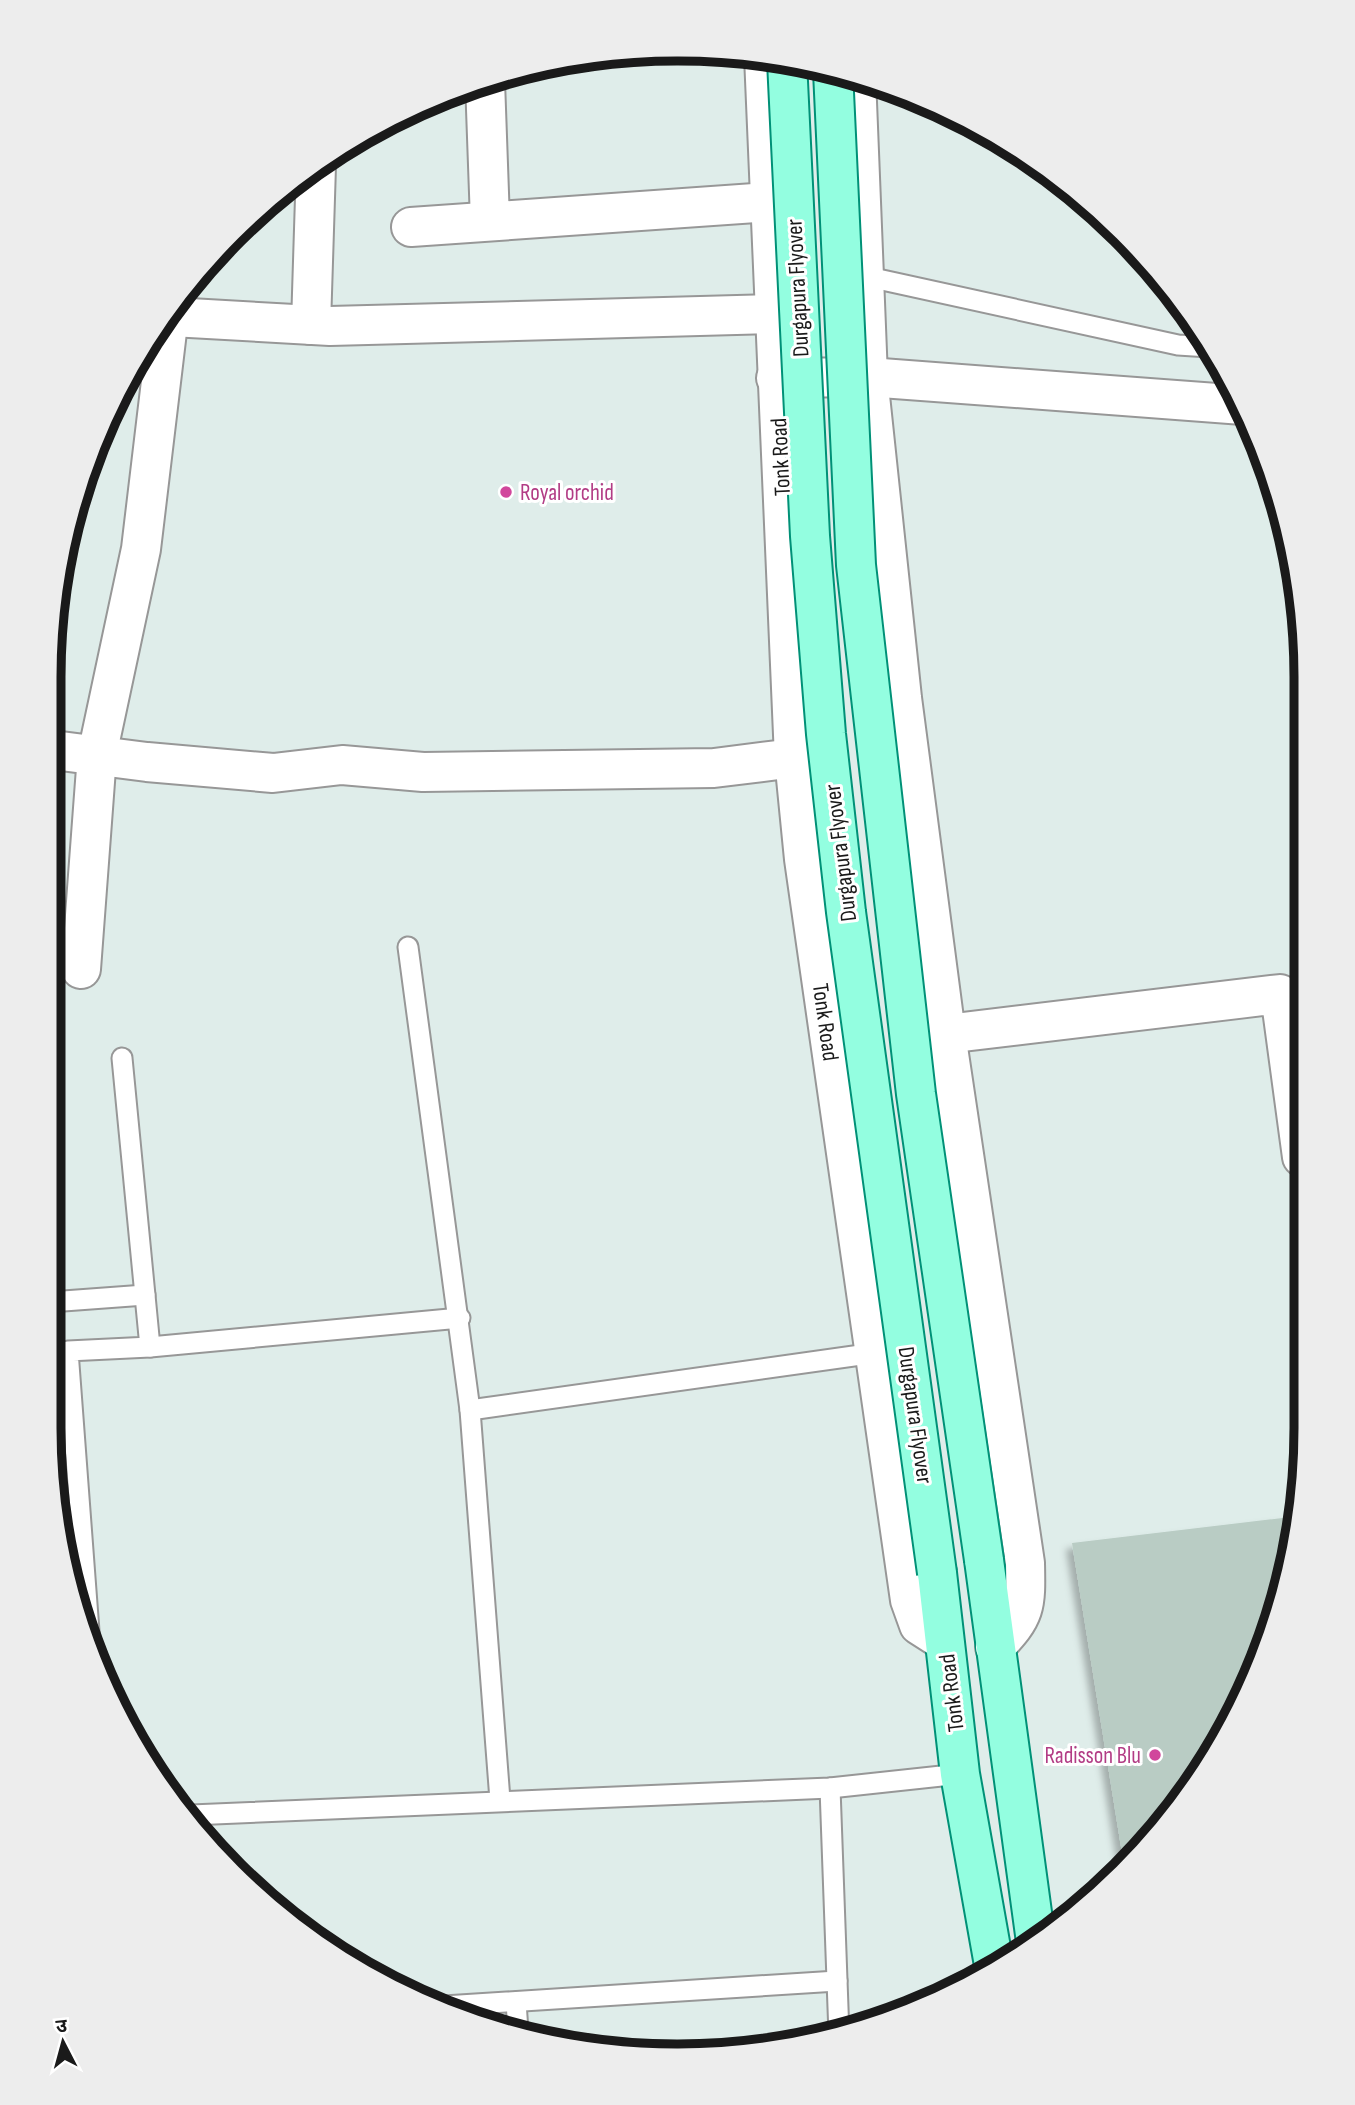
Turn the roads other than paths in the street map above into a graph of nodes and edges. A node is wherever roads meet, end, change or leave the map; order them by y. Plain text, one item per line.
1 (764, 68) edge
2 (788, 71) edge
3 (833, 81) edge
4 (856, 88) edge
5 (485, 92) edge
6 (316, 179) edge
7 (769, 202) junction
8 (490, 220) junction
9 (411, 226) dead end
10 (864, 276) junction
11 (774, 314) junction
12 (178, 317) edge
13 (311, 325) junction
14 (167, 332) edge
15 (1197, 346) edge
16 (868, 377) junction
17 (776, 378) junction
18 (1229, 404) edge
19 (61, 751) edge
20 (97, 755) junction
21 (794, 758) junction
22 (408, 947) dead end
23 (81, 969) dead end
24 (946, 1034) junction
25 (122, 1058) dead end
26 (1294, 1097) edge
27 (145, 1295) junction
28 (61, 1301) edge
29 (460, 1318) junction
30 (150, 1347) junction
31 (875, 1353) junction
32 (61, 1408) edge
33 (70, 1408) junction
34 (470, 1410) junction
35 (86, 1601) edge
36 (944, 1641) junction
37 (995, 1647) junction
38 (960, 1774) junction
39 (830, 1788) junction
40 (500, 1800) junction
41 (198, 1815) edge
42 (1034, 1930) edge
43 (993, 1957) edge
44 (837, 1981) junction
45 (516, 2002) junction
46 (463, 2005) edge
47 (517, 2023) edge
48 (839, 2023) edge

1 - 7 street, Tonk Road
2 - 36 main road, Durgapura Flyover, bridge
3 - 37 main road, Durgapura Flyover, bridge
4 - 10 street
5 - 8 street
6 - 13 street
7 - 8 street
7 - 11 street, Tonk Road
8 - 9 street
10 - 15 lane
10 - 16 street
11 - 13 street
11 - 17 street, Tonk Road
12 - 13 street
14 - 20 street
16 - 17 street
16 - 18 street
16 - 24 street
17 - 21 street, Tonk Road
19 - 20 street
20 - 21 street
20 - 23 street
21 - 31 street, Tonk Road
22 - 29 lane
24 - 26 street
24 - 37 street
25 - 27 lane
27 - 28 lane
27 - 30 lane
29 - 30 lane
29 - 34 lane
30 - 33 lane
31 - 34 lane
31 - 36 street, Tonk Road
32 - 33 lane
33 - 35 lane
34 - 40 lane
36 - 38 main road, Tonk Road
37 - 42 main road, Durgapura Flyover
38 - 39 lane
38 - 43 main road, Tonk Road
39 - 40 lane
39 - 44 lane
40 - 41 lane
44 - 45 lane
44 - 48 lane
45 - 46 lane
45 - 47 lane

